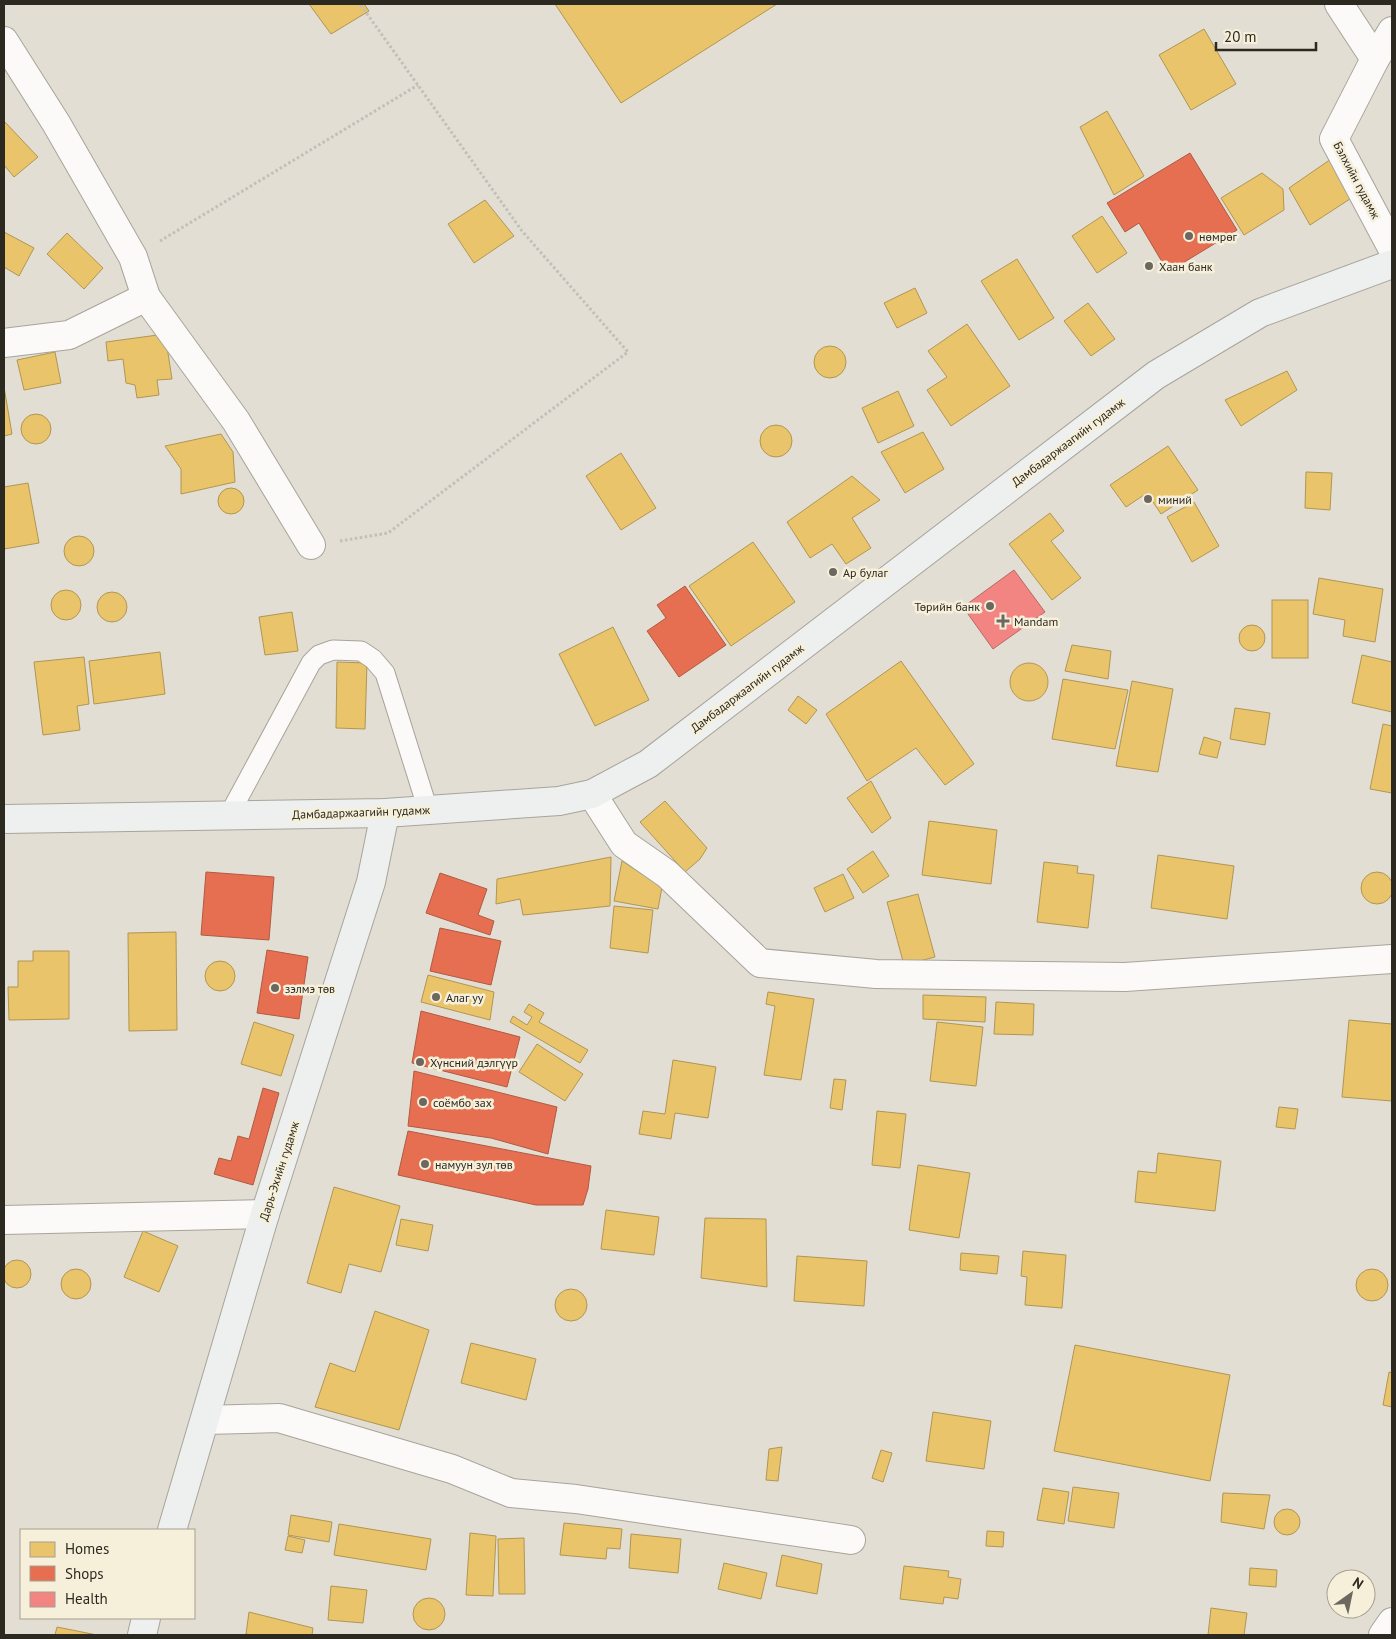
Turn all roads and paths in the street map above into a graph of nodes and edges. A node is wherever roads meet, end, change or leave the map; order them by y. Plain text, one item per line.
1 (360, 4) edge
2 (1339, 4) edge
3 (1392, 30) edge
4 (4, 41) edge
5 (1375, 60) junction
6 (418, 85) junction
7 (1392, 248) edge
8 (134, 257) junction
9 (1392, 264) edge
10 (146, 297) junction
11 (4, 343) edge
12 (311, 545) joint
13 (592, 794) junction
14 (428, 810) junction
15 (385, 813) junction
16 (229, 815) junction
17 (4, 819) edge
18 (1392, 959) edge
19 (265, 1214) junction
20 (4, 1220) edge
21 (205, 1420) junction
22 (172, 1529) edge
23 (851, 1540) dead end
24 (146, 1619) edge
25 (1392, 1622) edge
26 (142, 1635) edge
27 (1383, 1635) edge

1 - 6 path
2 - 5 street
3 - 5 street, Бэлхийн гудамж
4 - 8 street
5 - 7 street, Бэлхийн гудамж
6 - 8 path
6 - 12 path
8 - 10 street
9 - 13 main road, Дамбадаржаагийн гудамж
10 - 11 street
10 - 12 street
13 - 14 main road, Дамбадаржаагийн гудамж
13 - 18 street
14 - 15 main road, Дамбадаржаагийн гудамж
14 - 16 lane
15 - 16 main road, Дамбадаржаагийн гудамж
15 - 19 main road, Дарь-Эхийн гудамж
16 - 17 main road, Дамбадаржаагийн гудамж
19 - 20 street
19 - 21 main road, Дарь-Эхийн гудамж
21 - 22 main road, Дарь-Эхийн гудамж
21 - 23 street
24 - 26 main road
25 - 27 street

